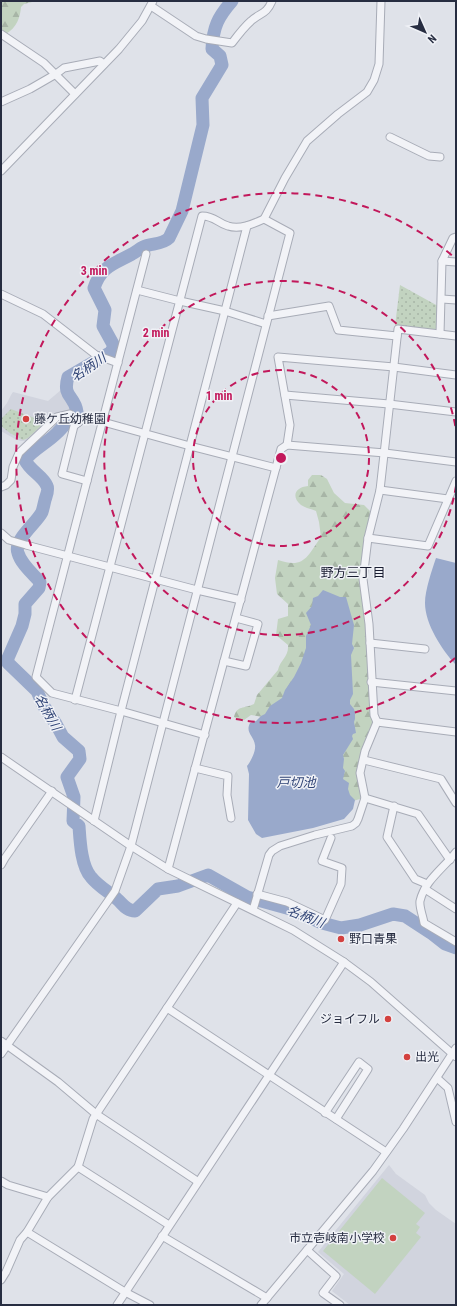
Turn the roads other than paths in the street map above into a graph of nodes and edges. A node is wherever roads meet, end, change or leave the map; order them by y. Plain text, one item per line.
1 (272, 1) edge
2 (381, 1) edge
3 (152, 3) edge
4 (1, 34) edge
5 (104, 64) junction
6 (56, 74) junction
7 (75, 94) junction
8 (1, 102) edge
9 (390, 137) dead end
10 (440, 157) dead end
11 (1, 170) edge
12 (264, 219) junction
13 (247, 226) junction
14 (456, 237) edge
15 (146, 254) dead end
16 (442, 261) junction
17 (456, 262) edge
18 (137, 290) junction
19 (1, 294) edge
20 (442, 299) junction
21 (456, 300) edge
22 (180, 302) junction
23 (225, 311) junction
24 (268, 316) junction
25 (266, 324) junction
26 (440, 334) junction
27 (397, 336) junction
28 (456, 336) edge
29 (118, 363) junction
30 (394, 367) junction
31 (456, 375) edge
32 (285, 396) junction
33 (389, 404) junction
34 (456, 412) edge
35 (103, 422) junction
36 (78, 423) junction
37 (145, 433) junction
38 (288, 445) junction
39 (190, 446) junction
40 (385, 453) junction
41 (232, 456) junction
42 (456, 462) edge
43 (276, 468) junction
44 (87, 481) junction
45 (456, 481) edge
46 (1, 487) edge
47 (380, 490) junction
48 (448, 499) junction
49 (1, 533) edge
50 (368, 538) junction
51 (68, 556) junction
52 (110, 567) junction
53 (156, 578) junction
54 (197, 590) junction
55 (241, 600) junction
56 (236, 618) junction
57 (370, 643) junction
58 (424, 649) dead end
59 (224, 661) junction
60 (371, 682) junction
61 (456, 691) edge
62 (75, 700) junction
63 (122, 711) junction
64 (377, 722) junction
65 (162, 723) junction
66 (456, 732) edge
67 (204, 735) junction
68 (1, 757) edge
69 (364, 760) junction
70 (195, 768) junction
71 (55, 793) junction
72 (364, 798) junction
73 (456, 803) edge
74 (394, 806) junction
75 (231, 818) dead end
76 (94, 821) junction
77 (331, 838) dead end
78 (131, 846) junction
79 (456, 852) edge
80 (450, 860) junction
81 (1, 865) edge
82 (168, 869) junction
83 (426, 886) junction
84 (257, 894) junction
85 (237, 903) junction
86 (456, 909) edge
87 (253, 910) junction
88 (456, 942) edge
89 (344, 962) junction
90 (167, 1008) junction
91 (1, 1041) edge
92 (7, 1045) junction
93 (455, 1053) edge
94 (1, 1054) edge
95 (269, 1076) junction
96 (437, 1078) junction
97 (325, 1113) junction
98 (96, 1114) junction
99 (336, 1120) junction
100 (456, 1122) edge
101 (386, 1152) junction
102 (78, 1167) junction
103 (1, 1181) edge
104 (198, 1181) junction
105 (48, 1197) junction
106 (169, 1225) junction
107 (27, 1232) junction
108 (162, 1236) junction
109 (307, 1250) junction
110 (1, 1280) edge
111 (125, 1292) junction
112 (267, 1298) junction
113 (117, 1305) edge
114 (150, 1305) edge
115 (261, 1305) edge
116 (340, 1305) edge

1 - 3 street
2 - 12 street
3 - 5 street
4 - 6 street
5 - 6 street
5 - 7 street
6 - 7 street
6 - 8 street
7 - 11 street
9 - 10 street
12 - 13 street
12 - 24 street
13 - 22 street
13 - 23 street
14 - 16 street
15 - 18 street
16 - 17 street
16 - 20 street
18 - 22 street
18 - 29 street
19 - 29 street
20 - 21 street
20 - 26 street
22 - 23 street
22 - 37 street
23 - 25 street
23 - 39 street
24 - 25 street
24 - 27 street
25 - 41 street
26 - 27 street
26 - 28 street
27 - 30 street
29 - 35 street
30 - 31 street
30 - 32 street
30 - 33 street
32 - 33 street
32 - 38 street
33 - 34 street
33 - 40 street
35 - 36 street
35 - 37 street
35 - 44 street
36 - 44 street
36 - 46 street
37 - 39 street
37 - 52 street
38 - 40 street
38 - 43 street
39 - 41 street
39 - 53 street
40 - 42 street
40 - 47 street
41 - 43 street
41 - 54 street
43 - 55 street
44 - 51 street
45 - 48 street
47 - 48 street
47 - 50 street
48 - 50 street
49 - 51 street
50 - 57 street
51 - 52 street
51 - 62 street
52 - 53 street
52 - 62 street
53 - 54 street
53 - 63 street
54 - 55 street
54 - 65 street
55 - 56 street
56 - 59 street
56 - 59 street
57 - 58 street
57 - 60 street
59 - 67 street
60 - 61 street
60 - 64 street
62 - 63 street
63 - 65 street
63 - 76 street
64 - 66 street
64 - 69 street
65 - 67 street
65 - 78 street
67 - 70 street
68 - 71 street
69 - 72 street
69 - 73 street
70 - 75 street
70 - 82 street
71 - 76 street
71 - 81 street
72 - 74 street
72 - 84 street
74 - 80 street
74 - 83 street
76 - 78 street
77 - 84 street
78 - 82 street
78 - 92 street
79 - 80 street
80 - 83 street
82 - 85 street
83 - 86 street
83 - 88 street
84 - 87 street
85 - 87 street
85 - 90 street
87 - 89 street
89 - 93 street
89 - 95 street
90 - 95 street
90 - 98 street
91 - 92 street
92 - 94 street
92 - 98 street
93 - 96 street
95 - 97 street
95 - 104 street
96 - 100 street
96 - 101 street
97 - 99 street
97 - 99 street
98 - 102 street
98 - 104 street
99 - 101 street
101 - 109 street
102 - 105 street
102 - 106 street
103 - 105 street
104 - 106 street
105 - 107 street
106 - 108 street
107 - 110 street
107 - 111 street
108 - 111 street
108 - 112 street
109 - 112 street
109 - 116 street
111 - 113 street
111 - 114 street
112 - 115 street

